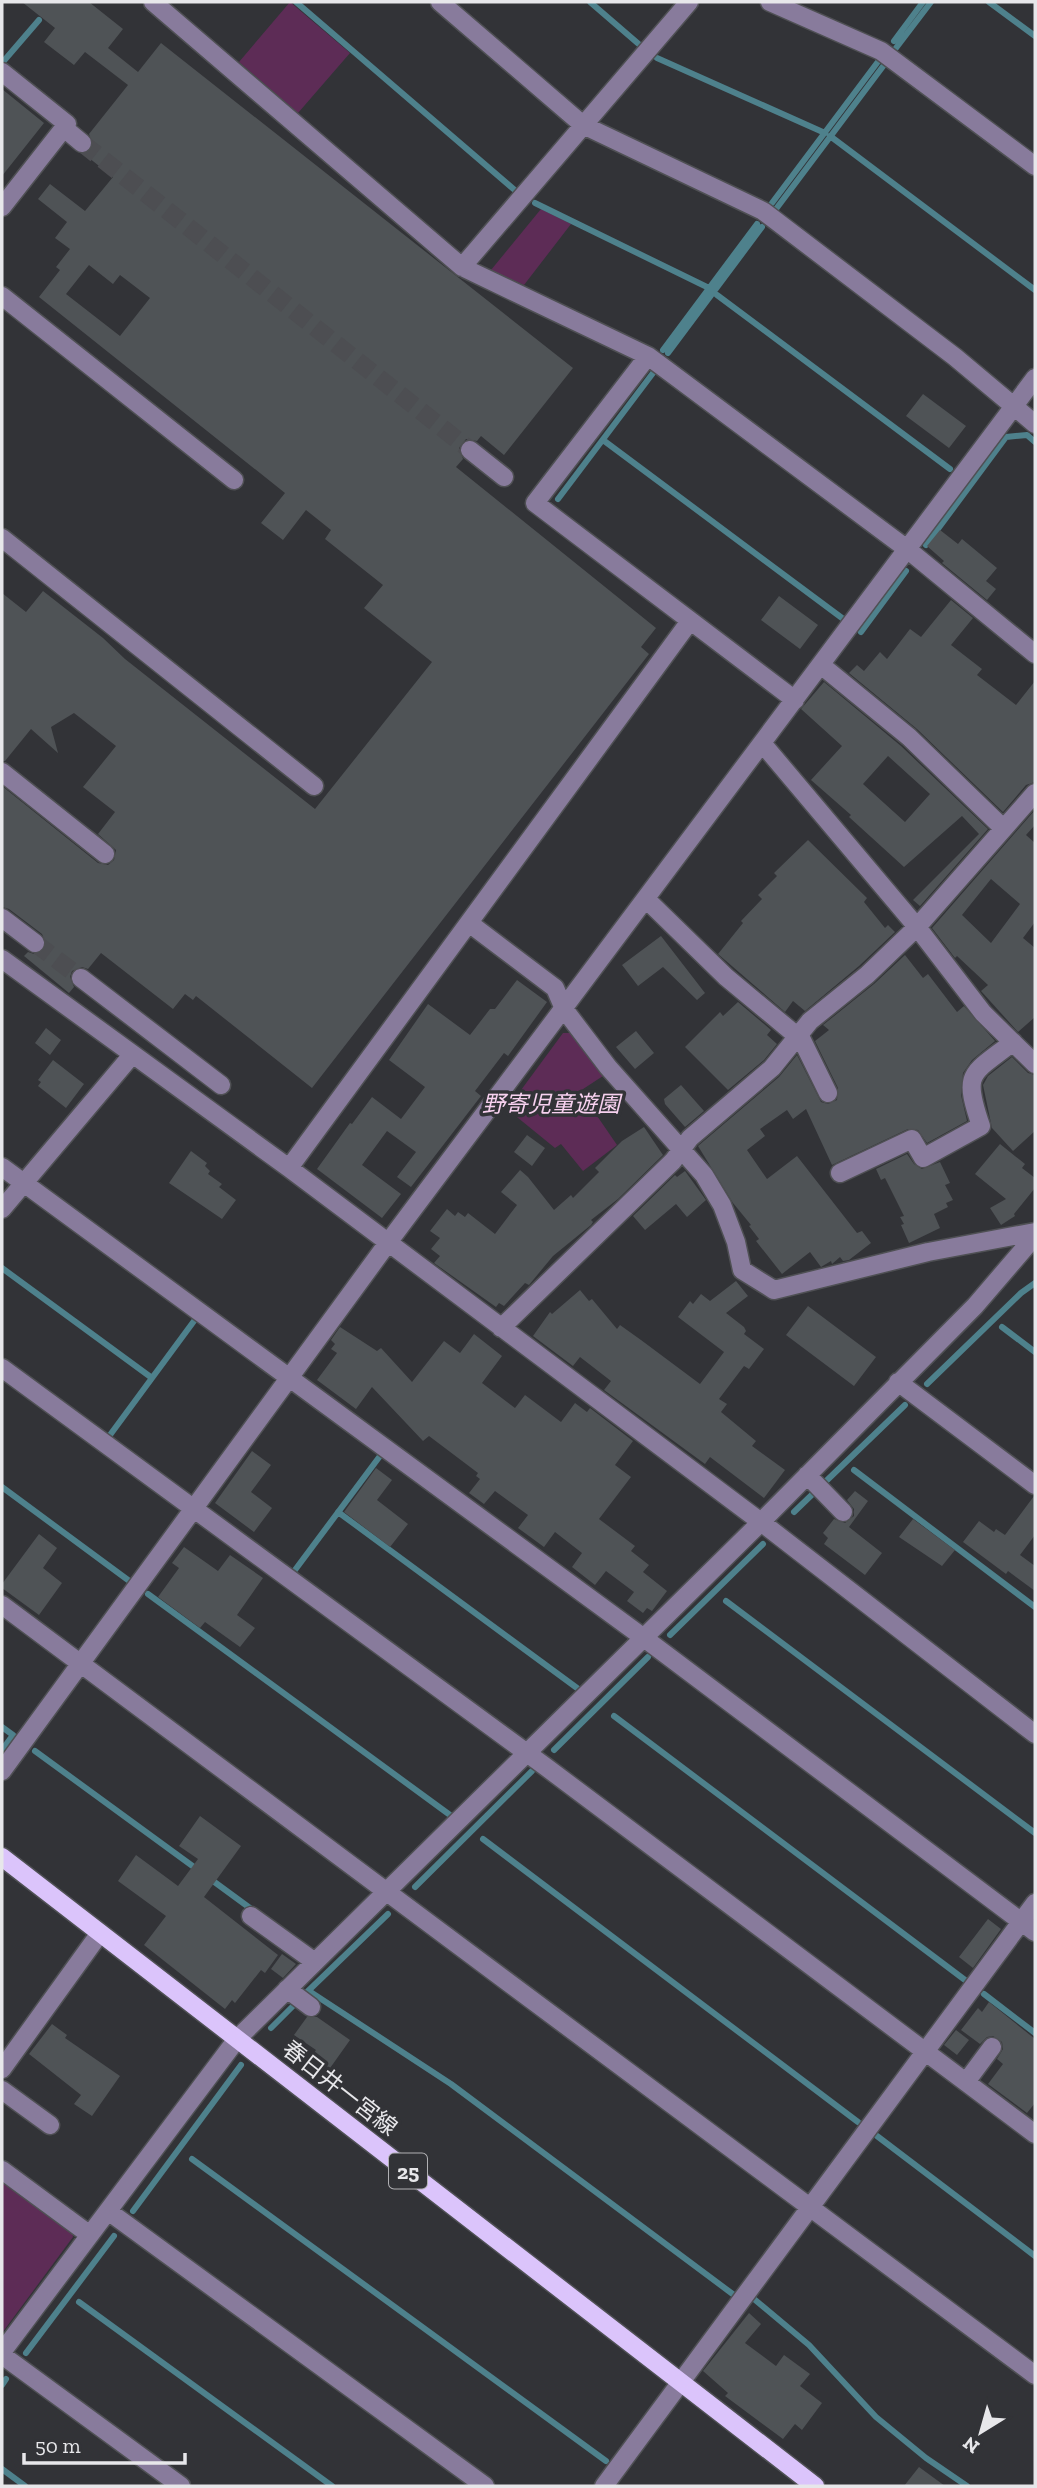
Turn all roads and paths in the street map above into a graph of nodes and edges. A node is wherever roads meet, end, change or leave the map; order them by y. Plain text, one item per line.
1 (153, 2) edge
2 (440, 2) edge
3 (689, 2) edge
4 (770, 2) edge
5 (2, 72) edge
6 (583, 125) junction
7 (64, 128) junction
8 (82, 143) tunnel mouth
9 (1035, 166) edge
10 (2, 207) edge
11 (461, 267) junction
12 (2, 296) edge
13 (648, 356) junction
14 (1035, 378) edge
15 (1014, 406) junction
16 (1035, 424) edge
17 (470, 450) tunnel mouth
18 (504, 477) dead end
19 (234, 480) dead end
20 (2, 538) edge
21 (907, 549) junction
22 (690, 621) junction
23 (1035, 654) edge
24 (821, 665) junction
25 (795, 700) junction
26 (762, 743) junction
27 (2, 772) edge
28 (314, 786) dead end
29 (1035, 793) edge
30 (1003, 828) junction
31 (105, 854) dead end
32 (646, 899) junction
33 (2, 918) edge
34 (469, 923) junction
35 (918, 927) junction
36 (35, 943) tunnel mouth
37 (2, 959) edge
38 (81, 978) tunnel mouth
39 (564, 1009) junction
40 (798, 1035) junction
41 (1013, 1042) junction
42 (132, 1055) junction
43 (1035, 1064) edge
44 (220, 1084) dead end
45 (828, 1093) dead end
46 (681, 1150) junction
47 (2, 1167) edge
48 (289, 1168) junction
49 (840, 1173) dead end
50 (24, 1183) junction
51 (2, 1209) edge
52 (1035, 1234) edge
53 (387, 1244) junction
54 (501, 1328) junction
55 (2, 1368) edge
56 (289, 1378) junction
57 (898, 1382) junction
58 (816, 1484) junction
59 (1035, 1485) edge
60 (194, 1508) junction
61 (843, 1513) dead end
62 (761, 1522) junction
63 (2, 1605) edge
64 (644, 1638) junction
65 (81, 1662) junction
66 (1035, 1734) edge
67 (527, 1753) junction
68 (2, 1771) edge
69 (2, 1857) edge
70 (387, 1891) junction
71 (1035, 1903) edge
72 (251, 1916) dead end
73 (1028, 1926) edge
74 (100, 1933) junction
75 (315, 1962) junction
76 (237, 2039) junction
77 (992, 2047) dead end
78 (925, 2051) junction
79 (2, 2069) edge
80 (966, 2082) junction
81 (2, 2090) edge
82 (50, 2125) dead end
83 (1035, 2134) edge
84 (2, 2170) edge
85 (809, 2207) junction
86 (108, 2211) junction
87 (90, 2235) junction
88 (2, 2354) edge
89 (1035, 2375) edge
90 (680, 2382) junction
91 (181, 2486) edge
92 (485, 2486) edge
93 (604, 2486) edge
94 (815, 2486) edge

1 - 11 street
2 - 6 street
3 - 6 street
4 - 9 street
5 - 7 street
6 - 11 street
6 - 15 street
7 - 8 street
7 - 10 street
11 - 13 street
12 - 19 street
13 - 21 street
13 - 22 street
14 - 15 street
15 - 16 street
15 - 21 street
17 - 18 street
20 - 28 street
21 - 23 street
21 - 24 street
22 - 25 street
22 - 34 street
24 - 25 street
24 - 30 street
25 - 26 street
26 - 32 street
26 - 35 street
27 - 31 street
29 - 30 street
30 - 35 street
32 - 39 street
32 - 40 street
33 - 36 street
34 - 39 street
34 - 48 street
35 - 40 street
35 - 41 street
37 - 42 street
38 - 44 street
39 - 46 street
39 - 53 street
40 - 45 street
40 - 46 street
41 - 43 street
41 - 49 street
42 - 48 street
42 - 50 street
46 - 52 street
46 - 54 street
47 - 50 street
48 - 53 street
50 - 51 street
50 - 56 street
52 - 57 street
53 - 54 street
53 - 56 street
54 - 62 street
55 - 60 street
56 - 60 street
56 - 64 street
57 - 58 street
57 - 59 street
58 - 61 street
58 - 62 street
60 - 65 street
60 - 67 street
62 - 64 street
62 - 66 street
63 - 65 street
64 - 67 street
64 - 73 street
65 - 68 street
65 - 70 street
67 - 70 street
67 - 78 street
69 - 74 main road, 春日井一宮線 / 25
70 - 75 street
70 - 85 street
71 - 73 street
72 - 75 street
73 - 78 street
74 - 76 main road, 春日井一宮線 / 25
74 - 79 street
75 - 76 street
76 - 86 street
76 - 90 main road, 春日井一宮線 / 25
77 - 80 street
78 - 80 street
78 - 85 street
80 - 83 street
81 - 82 street
84 - 87 street
85 - 89 street
85 - 90 street
86 - 87 street
86 - 92 street
87 - 88 street
88 - 91 street
90 - 93 street
90 - 94 main road, 春日井一宮線 / 25

